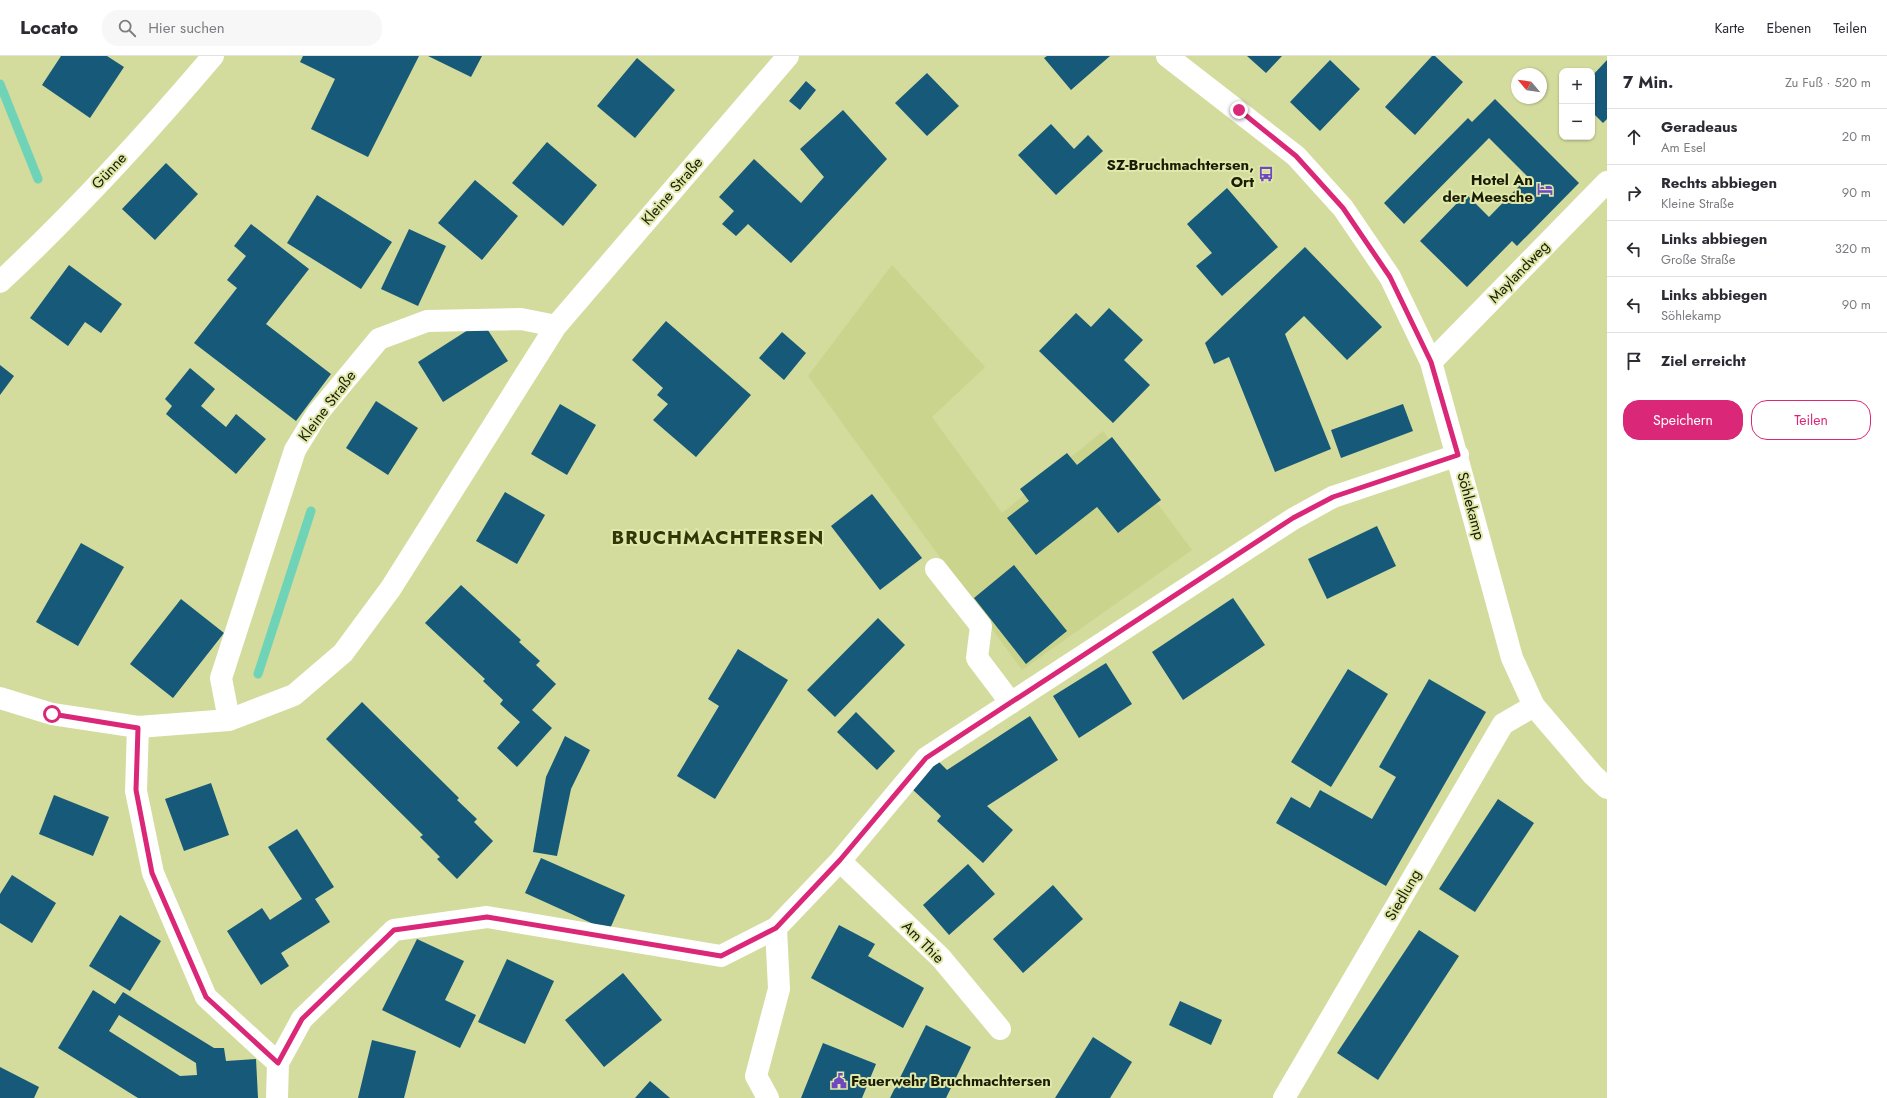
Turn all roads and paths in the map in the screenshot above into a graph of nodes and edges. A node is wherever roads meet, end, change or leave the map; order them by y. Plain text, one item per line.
1 (213, 56) edge
2 (788, 56) edge
3 (1167, 56) edge
4 (1607, 182) edge
5 (0, 282) edge
6 (556, 326) junction
7 (1431, 362) junction
8 (1458, 455) junction
9 (936, 569) dead end
10 (0, 698) edge
11 (1011, 703) junction
12 (1534, 706) junction
13 (229, 720) junction
14 (138, 728) junction
15 (1607, 788) edge
16 (840, 860) junction
17 (776, 928) junction
18 (1000, 1029) dead end
19 (278, 1063) junction
20 (277, 1098) edge
21 (768, 1098) edge
22 (1284, 1098) edge

1 - 5 street, Günne
2 - 6 street, Kleine Straße
3 - 7 street, Söhlekamp
4 - 7 street, Maylandweg
6 - 13 street, Kleine Straße
6 - 13 street, Kleine Straße
7 - 8 street, Söhlekamp
8 - 11 street
8 - 12 street, Söhlekamp
9 - 11 street
10 - 14 street, Kleine Straße
11 - 16 street
12 - 15 street, Söhlekamp
12 - 22 street, Siedlung
13 - 14 street, Kleine Straße
14 - 19 street
16 - 17 street
16 - 18 street, Am Thie
17 - 19 street
17 - 21 street
19 - 20 street

